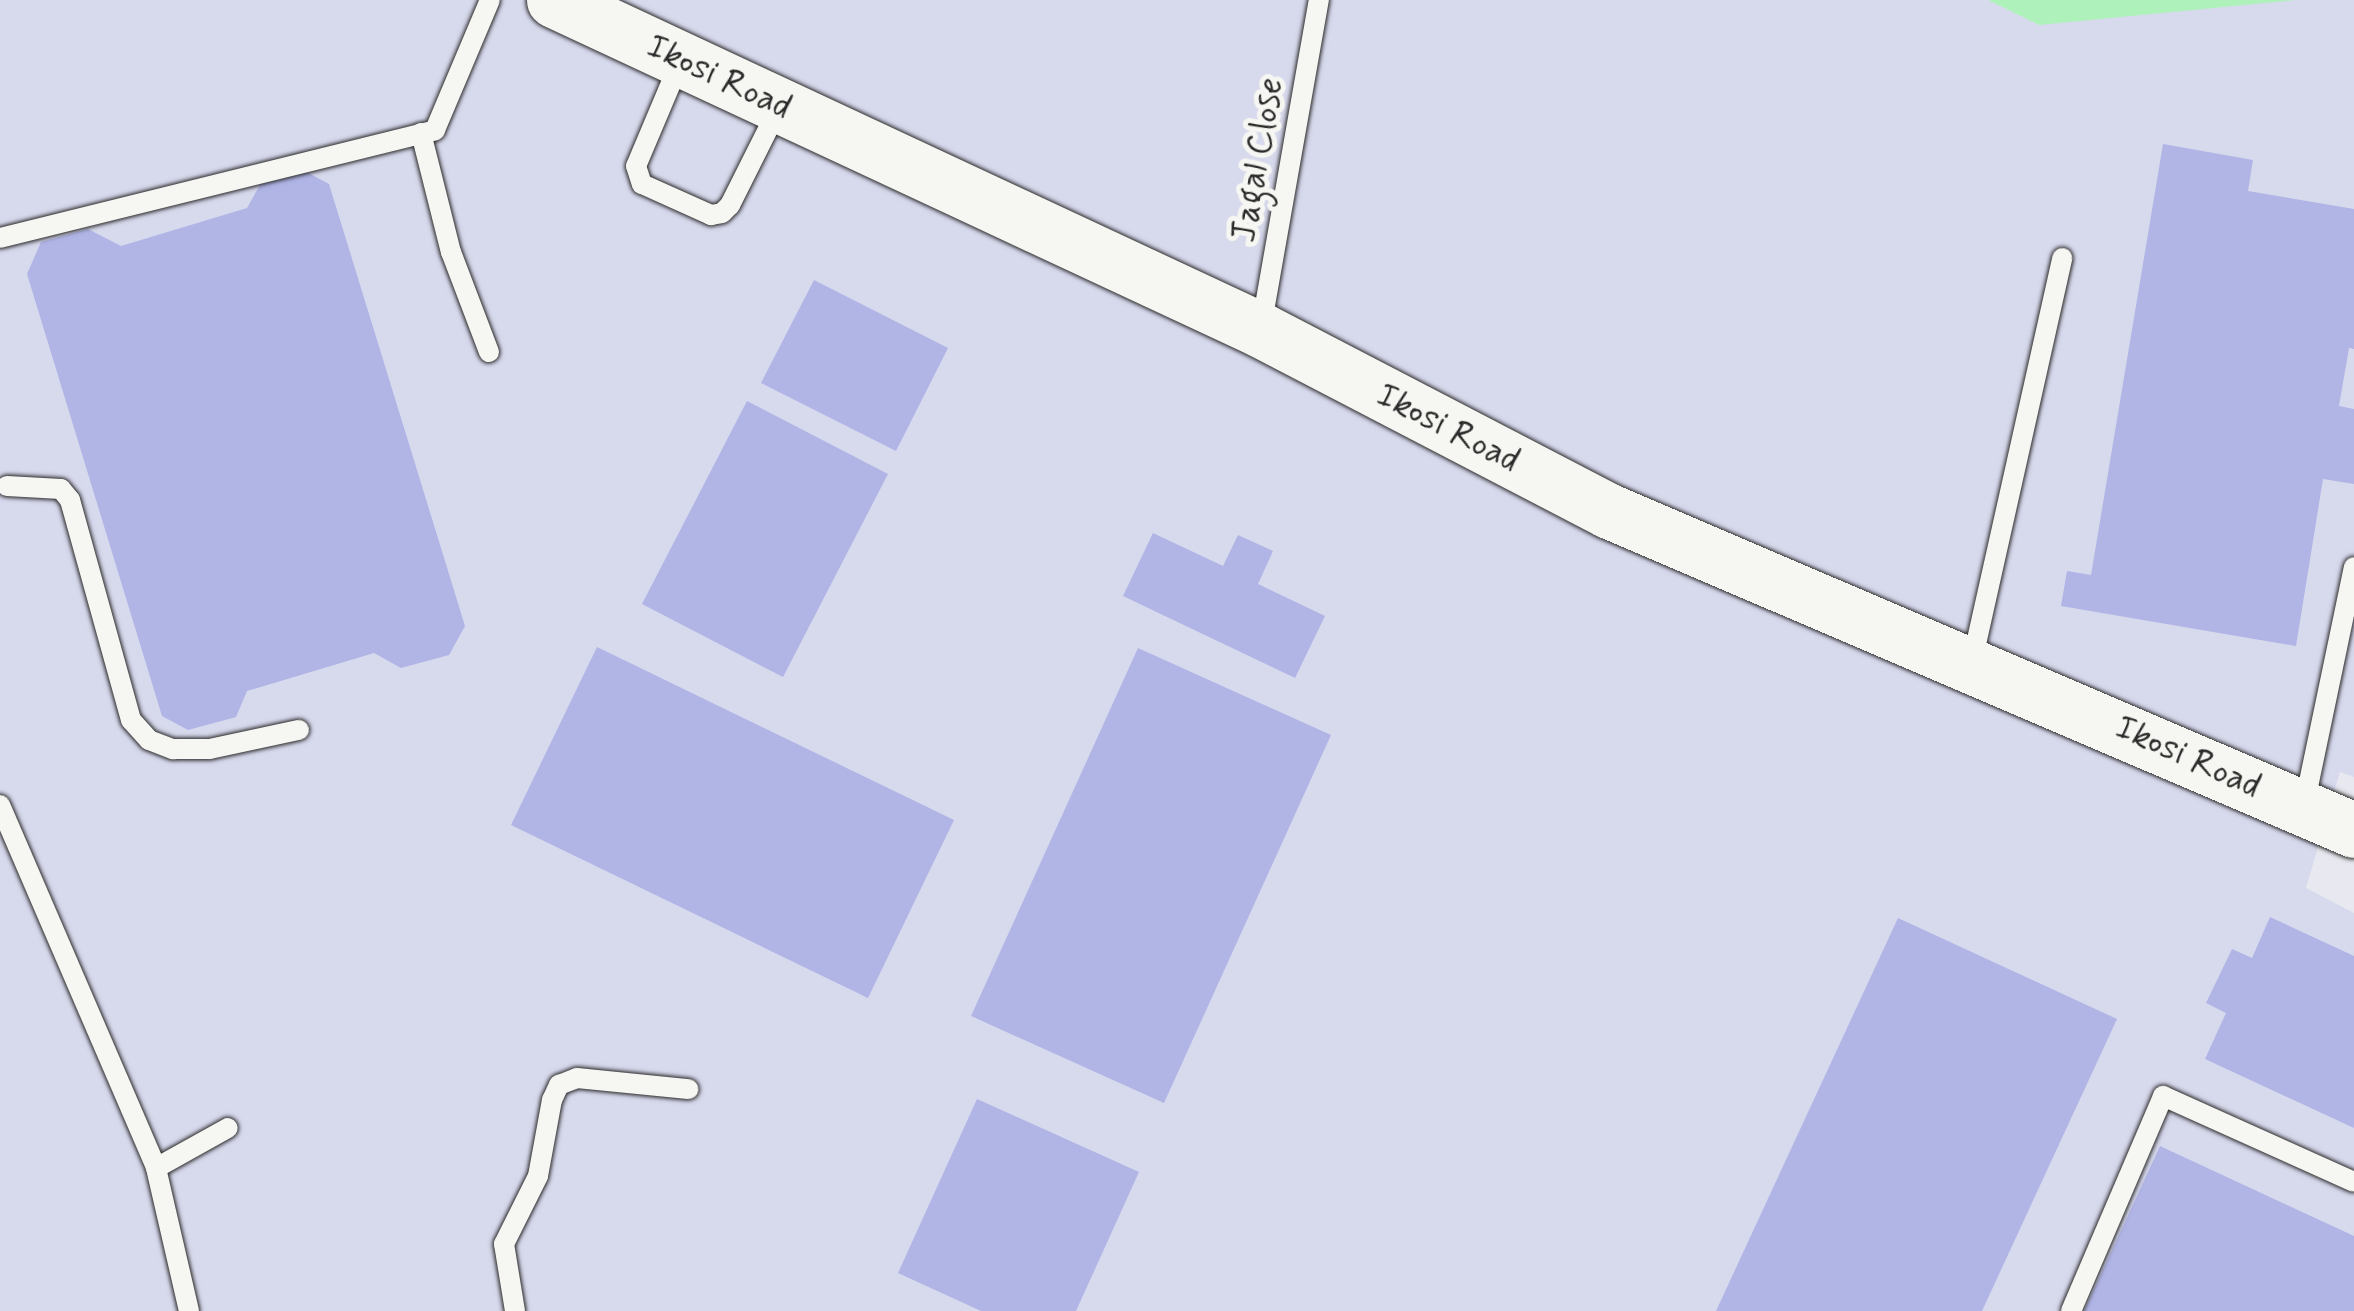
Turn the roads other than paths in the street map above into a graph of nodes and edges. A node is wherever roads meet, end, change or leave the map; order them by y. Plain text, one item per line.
1 (490, 0) edge
2 (554, 0) edge
3 (1319, 0) edge
4 (680, 59) junction
5 (780, 106) junction
6 (420, 134) junction
7 (0, 238) edge
8 (2062, 258) dead end
9 (1261, 330) junction
10 (489, 352) dead end
11 (7, 486) dead end
12 (2354, 567) edge
13 (1972, 664) junction
14 (299, 730) dead end
15 (0, 805) edge
16 (2304, 808) junction
17 (2354, 830) edge
18 (688, 1089) dead end
19 (228, 1128) dead end
20 (156, 1168) junction
21 (2354, 1182) edge
22 (189, 1311) edge
23 (515, 1311) edge
24 (2072, 1311) edge

1 - 6 lane
2 - 4 street, Ikosi Road
3 - 9 lane, Jagal Close
4 - 5 street, Ikosi Road
4 - 5 lane
5 - 9 street, Ikosi Road
6 - 7 lane
6 - 10 lane
8 - 13 lane
9 - 13 street, Ikosi Road
11 - 14 lane
12 - 16 lane
13 - 16 street, Ikosi Road
15 - 20 lane
16 - 17 street, Ikosi Road
18 - 23 lane
19 - 20 lane
20 - 22 lane
21 - 24 lane

